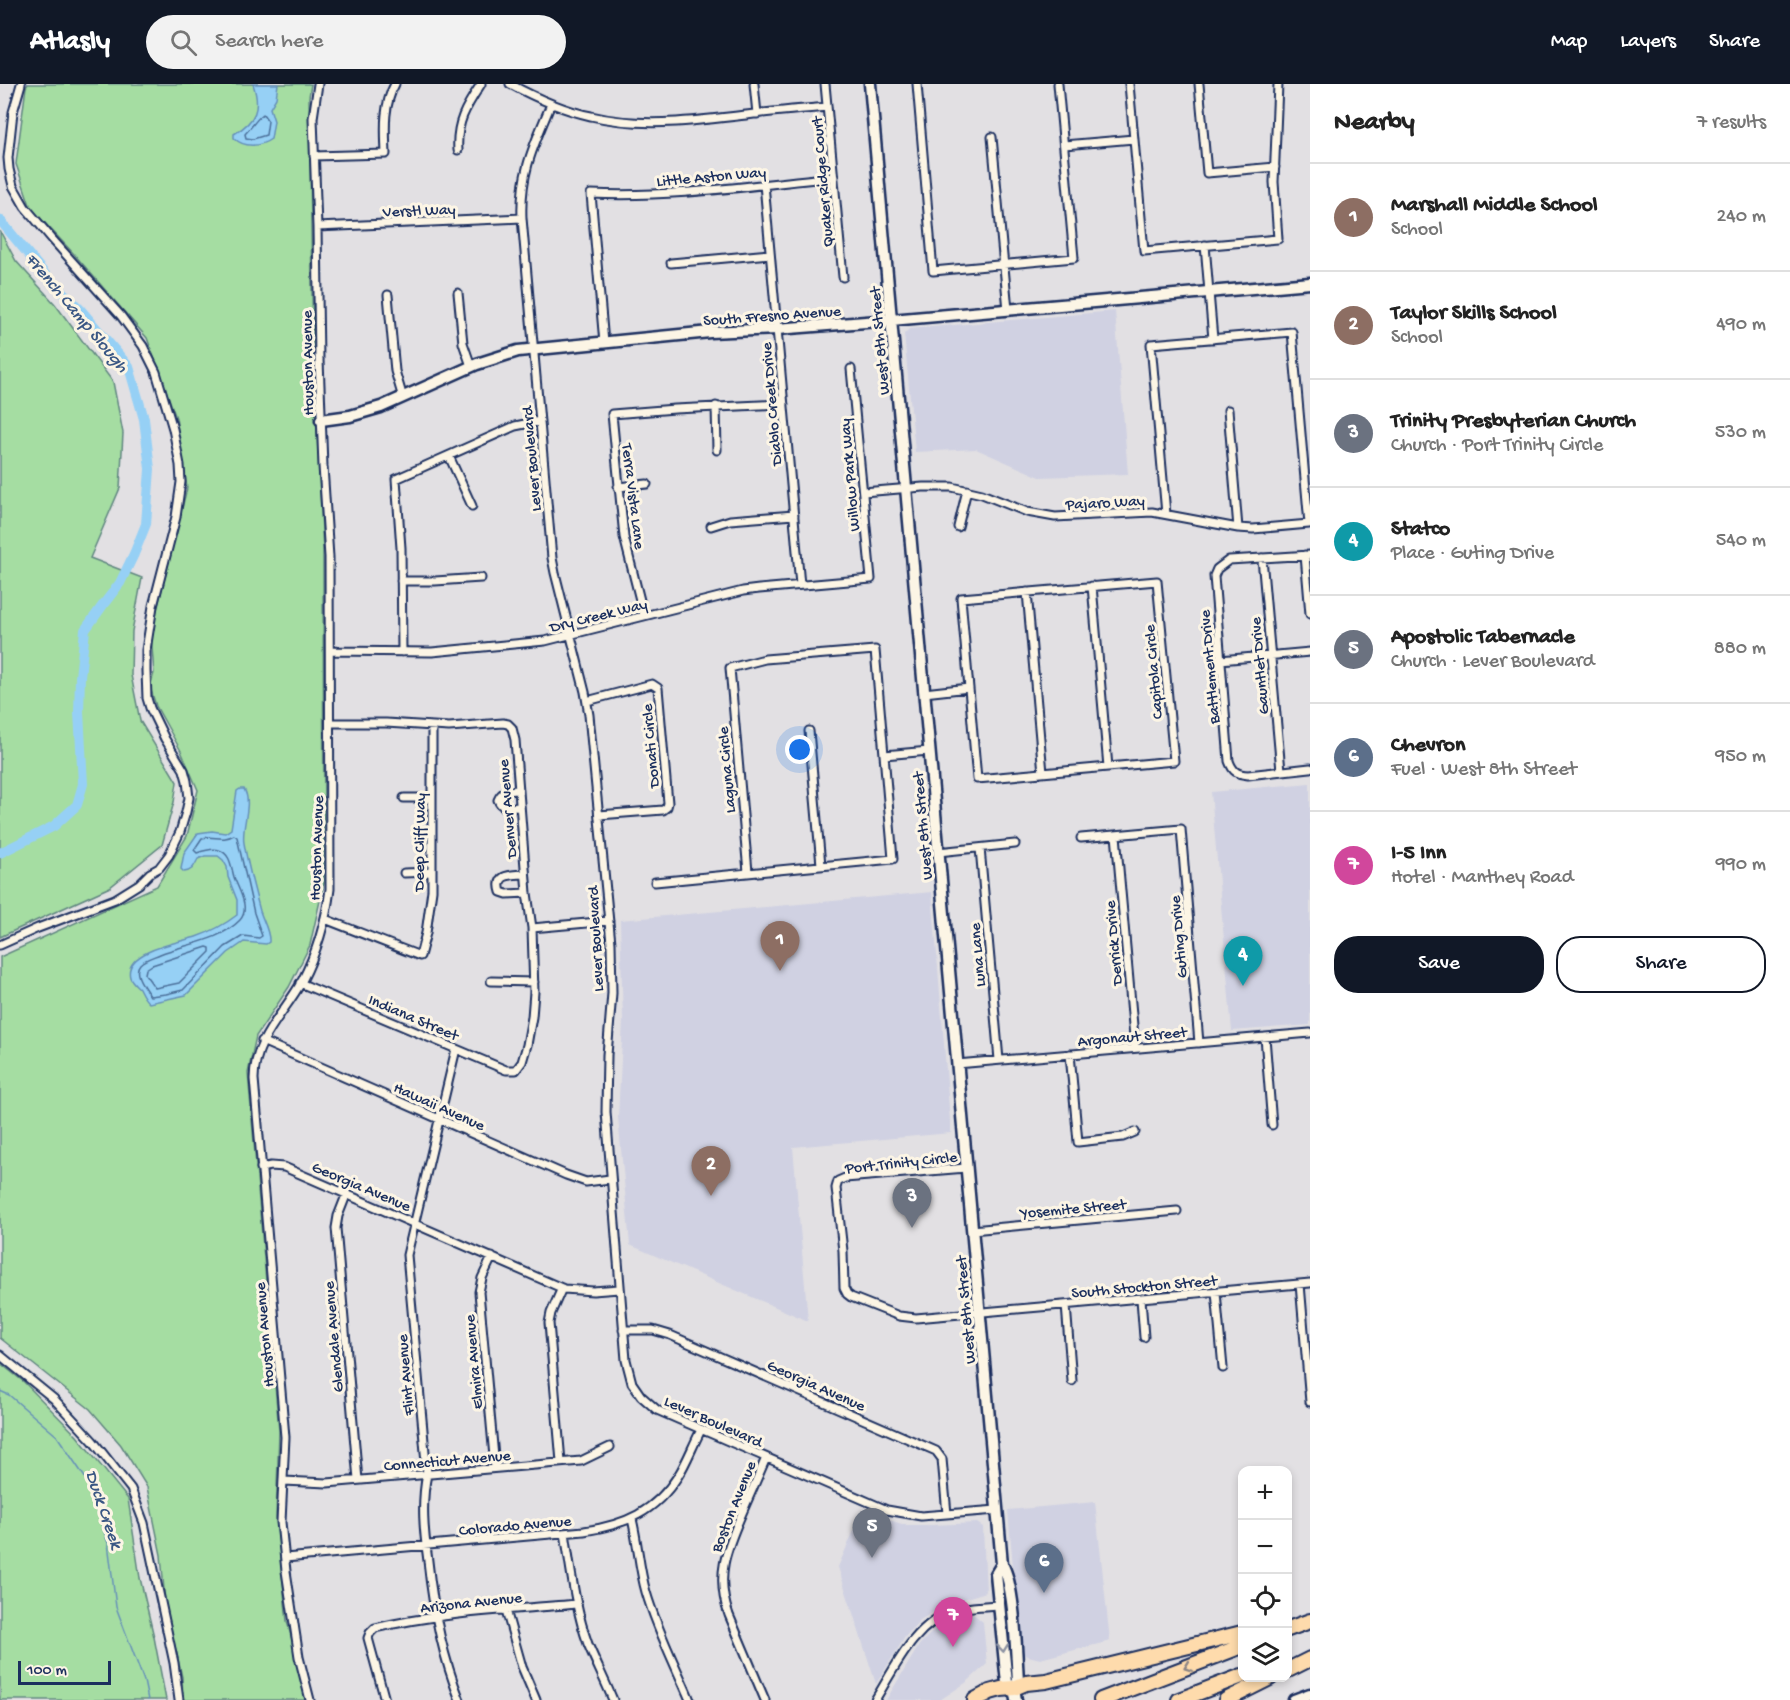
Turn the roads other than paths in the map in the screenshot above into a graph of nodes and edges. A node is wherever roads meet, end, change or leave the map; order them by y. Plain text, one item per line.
1 (21, 84) edge
2 (318, 84) edge
3 (395, 84) edge
4 (481, 84) edge
5 (510, 84) edge
6 (754, 84) edge
7 (825, 84) edge
8 (870, 84) edge
9 (917, 84) edge
10 (1058, 84) edge
11 (1129, 84) edge
12 (1199, 84) edge
13 (1278, 84) edge
14 (551, 104) junction
15 (827, 107) junction
16 (757, 114) junction
17 (992, 137) dead end
18 (1134, 138) junction
19 (1064, 145) junction
20 (458, 150) dead end
21 (314, 156) junction
22 (1275, 167) junction
23 (834, 177) junction
24 (764, 184) junction
25 (522, 218) junction
26 (317, 227) junction
27 (1204, 245) junction
28 (770, 254) junction
29 (671, 263) dead end
30 (1004, 264) junction
31 (843, 277) dead end
32 (1310, 283) edge
33 (1209, 292) junction
34 (458, 293) dead end
35 (388, 295) dead end
36 (1008, 310) junction
37 (891, 320) junction
38 (777, 329) junction
39 (1213, 339) junction
40 (604, 343) junction
41 (534, 349) junction
42 (471, 366) junction
43 (852, 369) dead end
44 (403, 398) junction
45 (784, 404) junction
46 (716, 406) junction
47 (1228, 410) dead end
48 (321, 420) junction
49 (540, 420) junction
50 (717, 450) dead end
51 (449, 456) junction
52 (647, 484) dead end
53 (618, 487) junction
54 (906, 488) junction
55 (967, 490) junction
56 (863, 492) junction
57 (472, 506) dead end
58 (1167, 514) junction
59 (794, 515) junction
60 (1309, 524) edge
61 (711, 526) dead end
62 (958, 527) dead end
63 (1238, 528) junction
64 (1308, 555) edge
65 (1262, 558) junction
66 (481, 578) dead end
67 (870, 579) joint
68 (401, 582) junction
69 (800, 585) junction
70 (1092, 586) junction
71 (1027, 592) junction
72 (1310, 614) edge
73 (644, 616) junction
74 (570, 635) junction
75 (330, 651) junction
76 (402, 652) junction
77 (1310, 652) edge
78 (1271, 656) junction
79 (1220, 660) junction
80 (969, 688) junction
81 (924, 693) junction
82 (587, 700) junction
83 (330, 723) junction
84 (432, 726) junction
85 (809, 731) dead end
86 (929, 751) junction
87 (884, 755) junction
88 (1108, 767) junction
89 (1310, 768) edge
90 (1281, 771) junction
91 (1043, 773) junction
92 (518, 790) junction
93 (404, 798) dead end
94 (432, 798) junction
95 (520, 807) junction
96 (599, 815) junction
97 (1116, 835) junction
98 (1081, 838) dead end
99 (1016, 844) dead end
100 (980, 848) junction
101 (938, 852) junction
102 (821, 865) junction
103 (432, 872) junction
104 (748, 872) junction
105 (404, 873) dead end
106 (525, 874) junction
107 (656, 882) dead end
108 (526, 893) junction
109 (325, 919) junction
110 (609, 921) junction
111 (532, 928) junction
112 (0, 945) edge
113 (491, 981) dead end
114 (534, 982) junction
115 (300, 983) junction
116 (1310, 1033) edge
117 (1264, 1037) junction
118 (262, 1041) junction
119 (1199, 1043) junction
120 (1135, 1048) junction
121 (456, 1049) junction
122 (1070, 1054) junction
123 (999, 1060) junction
124 (957, 1064) junction
125 (518, 1068) joint
126 (439, 1119) junction
127 (1272, 1125) dead end
128 (1135, 1132) dead end
129 (261, 1168) junction
130 (966, 1168) junction
131 (610, 1179) junction
132 (347, 1193) junction
133 (1177, 1211) dead end
134 (414, 1223) junction
135 (972, 1230) junction
136 (492, 1257) junction
137 (1310, 1283) edge
138 (1300, 1284) junction
139 (562, 1288) junction
140 (620, 1289) junction
141 (1216, 1292) junction
142 (1141, 1299) junction
143 (1066, 1305) junction
144 (979, 1313) junction
145 (623, 1330) junction
146 (1144, 1337) dead end
147 (0, 1355) edge
148 (1222, 1368) dead end
149 (1072, 1381) dead end
150 (1310, 1402) edge
151 (701, 1430) junction
152 (610, 1447) dead end
153 (766, 1458) junction
154 (561, 1462) junction
155 (495, 1468) junction
156 (427, 1474) junction
157 (358, 1480) junction
158 (284, 1481) junction
159 (997, 1510) junction
160 (947, 1514) junction
161 (632, 1519) junction
162 (565, 1533) junction
163 (426, 1545) junction
164 (285, 1558) junction
165 (1002, 1564) junction
166 (1009, 1584) junction
167 (577, 1604) junction
168 (999, 1605) junction
169 (506, 1610) junction
170 (1310, 1615) edge
171 (435, 1617) junction
172 (1292, 1620) edge
173 (1310, 1620) edge
174 (1014, 1628) junction
175 (1290, 1628) edge
176 (1238, 1634) edge
177 (1238, 1648) edge
178 (1310, 1650) edge
179 (1292, 1657) edge
180 (1310, 1659) edge
181 (1292, 1668) edge
182 (1238, 1678) edge
183 (1260, 1682) edge
184 (1015, 1694) edge
185 (1310, 1694) edge
186 (179, 1700) edge
187 (310, 1700) edge
188 (385, 1700) edge
189 (460, 1700) edge
190 (536, 1700) edge
191 (613, 1700) edge
192 (690, 1700) edge
193 (765, 1700) edge
194 (875, 1700) edge
195 (975, 1700) edge
196 (1101, 1700) edge
197 (1179, 1700) edge
198 (1226, 1700) edge
199 (1294, 1700) edge

1 - 112 street
2 - 21 street, Houston Avenue
3 - 21 street
4 - 20 street
5 - 14 street
6 - 16 street
7 - 15 street, Quaker Ridge Court
8 - 37 street, West 8th Street
9 - 30 street
10 - 19 street
11 - 18 street
12 - 22 street
13 - 22 street
14 - 16 street
14 - 25 street, Lever Boulevard
15 - 16 street
15 - 23 street, Quaker Ridge Court
17 - 30 street
18 - 19 street
18 - 27 street
19 - 30 street
21 - 26 street, Houston Avenue
22 - 27 street
23 - 24 street, Little Aston Way
23 - 31 street, Quaker Ridge Court
24 - 28 street, Diablo Creek Drive
24 - 40 street, Little Aston Way
25 - 26 street, Verstl Way
25 - 41 street, Lever Boulevard
26 - 48 street, Houston Avenue
27 - 33 street
28 - 29 street
28 - 38 street, Diablo Creek Drive
30 - 36 street
32 - 33 street, South Fresno Avenue
33 - 36 street, South Fresno Avenue
33 - 39 street
34 - 42 street
35 - 44 street
36 - 37 street, South Fresno Avenue
37 - 38 street, South Fresno Avenue
37 - 54 street, West 8th Street
38 - 40 street, South Fresno Avenue
38 - 45 street, Diablo Creek Drive
39 - 58 street
39 - 60 street
40 - 41 street, South Fresno Avenue
41 - 42 street, South Fresno Avenue
41 - 49 street, Lever Boulevard
42 - 44 street, South Fresno Avenue
43 - 56 street, Willow Park Way
44 - 48 street, South Fresno Avenue
45 - 46 street
45 - 59 street, Diablo Creek Drive
46 - 50 street
46 - 53 street, Terra Vista Lane
47 - 63 street
48 - 75 street, Houston Avenue
49 - 51 street
49 - 74 street, Lever Boulevard
51 - 57 street
51 - 68 street
52 - 53 street
53 - 73 street, Terra Vista Lane
54 - 55 street, Pajaro Way
54 - 56 street, Pajaro Way
54 - 81 street, West 8th Street
55 - 58 street, Pajaro Way
55 - 62 street
56 - 67 street, Willow Park Way
58 - 63 street, Pajaro Way
59 - 61 street
59 - 69 street, Diablo Creek Drive
60 - 63 street, Pajaro Way
64 - 65 street
64 - 72 street
65 - 78 street, Gauntlet Drive
65 - 79 street, Battlement Drive
66 - 68 street
67 - 69 street, Dry Creek Way
68 - 76 street
69 - 73 street, Dry Creek Way
70 - 71 street, Capitola Circle
70 - 88 street
70 - 88 street, Capitola Circle
71 - 80 street, Capitola Circle
71 - 91 street
73 - 74 street, Dry Creek Way
74 - 76 street, Dry Creek Way
74 - 82 street, Lever Boulevard
75 - 76 street, Dry Creek Way
75 - 83 street, Houston Avenue
77 - 78 street
78 - 79 street
78 - 90 street, Gauntlet Drive
79 - 90 street, Battlement Drive
80 - 81 street
80 - 91 street, Capitola Circle
81 - 86 street, West 8th Street
82 - 96 street, Lever Boulevard
82 - 96 street, Donati Circle
83 - 84 street, Denver Avenue
83 - 109 street, Houston Avenue
84 - 92 street, Denver Avenue
84 - 94 street, Deep Cliff Way
85 - 102 street
86 - 87 street
86 - 101 street, West 8th Street
87 - 102 street, Laguna Circle
87 - 104 street, Laguna Circle
88 - 91 street, Capitola Circle
89 - 90 street
92 - 95 street, Denver Avenue
92 - 95 street
93 - 94 street
94 - 103 street, Deep Cliff Way
95 - 106 street, Denver Avenue
96 - 110 street, Lever Boulevard
97 - 98 street
97 - 119 street, Guting Drive
97 - 120 street, Derrick Drive
99 - 100 street
100 - 101 street
100 - 123 street, Luna Lane
101 - 124 street, West 8th Street
102 - 104 street, Laguna Circle
103 - 105 street
103 - 109 street, Deep Cliff Way
104 - 107 street
106 - 108 street, Denver Avenue
106 - 108 street
108 - 111 street, Denver Avenue
109 - 115 street, Houston Avenue
110 - 111 street
110 - 131 street, Lever Boulevard
111 - 114 street, Denver Avenue
113 - 114 street
114 - 125 street, Denver Avenue
115 - 118 street, Houston Avenue
115 - 121 street, Indiana Street
116 - 117 street, Argonaut Street
117 - 119 street, Argonaut Street
117 - 127 street
118 - 126 street, Hawaii Avenue
118 - 129 street, Houston Avenue
119 - 120 street, Argonaut Street
120 - 122 street, Argonaut Street
121 - 125 street, Indiana Street
121 - 126 street, Flint Avenue
122 - 123 street, Argonaut Street
122 - 128 street
123 - 124 street, Argonaut Street
124 - 130 street, West 8th Street
126 - 131 street, Hawaii Avenue
126 - 134 street, Flint Avenue
129 - 132 street, Georgia Avenue
129 - 158 street, Houston Avenue
130 - 135 street, West 8th Street
130 - 144 street, Port Trinity Circle
131 - 140 street, Lever Boulevard
132 - 134 street, Georgia Avenue
132 - 157 street, Glendale Avenue
133 - 135 street, Yosemite Street
134 - 136 street, Georgia Avenue
134 - 156 street, Flint Avenue
135 - 144 street, West 8th Street
136 - 139 street, Georgia Avenue
136 - 155 street, Elmira Avenue
137 - 138 street, South Stockton Street
138 - 141 street, South Stockton Street
138 - 150 street
139 - 140 street, Georgia Avenue
139 - 154 street
140 - 145 street, Lever Boulevard
141 - 142 street, South Stockton Street
141 - 148 street
142 - 143 street, South Stockton Street
142 - 146 street
143 - 144 street, South Stockton Street
143 - 149 street
144 - 159 street, West 8th Street
145 - 151 street, Lever Boulevard
145 - 160 street, Georgia Avenue
147 - 186 street
151 - 153 street, Lever Boulevard
151 - 161 street, Colorado Avenue
152 - 154 street, Connecticut Avenue
153 - 160 street, Lever Boulevard
153 - 193 street, Boston Avenue
154 - 155 street, Connecticut Avenue
155 - 156 street, Connecticut Avenue
156 - 157 street, Connecticut Avenue
156 - 163 street, Flint Avenue
157 - 158 street, Connecticut Avenue
158 - 164 street, Houston Avenue
159 - 160 street, Lever Boulevard
159 - 165 street, West 8th Street
161 - 162 street, Colorado Avenue
161 - 192 street
162 - 163 street, Colorado Avenue
162 - 167 street
163 - 164 street, Colorado Avenue
163 - 171 street, Flint Avenue
164 - 187 street, Houston Avenue
165 - 166 street, West 8th Street
165 - 168 street, West 8th Street
166 - 168 street
166 - 174 street, West 8th Street
167 - 169 street, Arizona Avenue
167 - 191 street
168 - 174 street
168 -> 184 street, West 8th Street
168 - 194 street
169 - 171 street, Arizona Avenue
169 - 190 street
170 - 172 highway
171 - 188 street, Arizona Avenue
171 - 189 street, Flint Avenue
173 - 175 highway
174 - 184 street, West 8th Street
176 - 184 highway
177 -> 196 highway
178 - 179 highway
180 - 181 highway
182 - 197 highway
183 - 198 highway
184 - 195 highway
185 - 199 street

